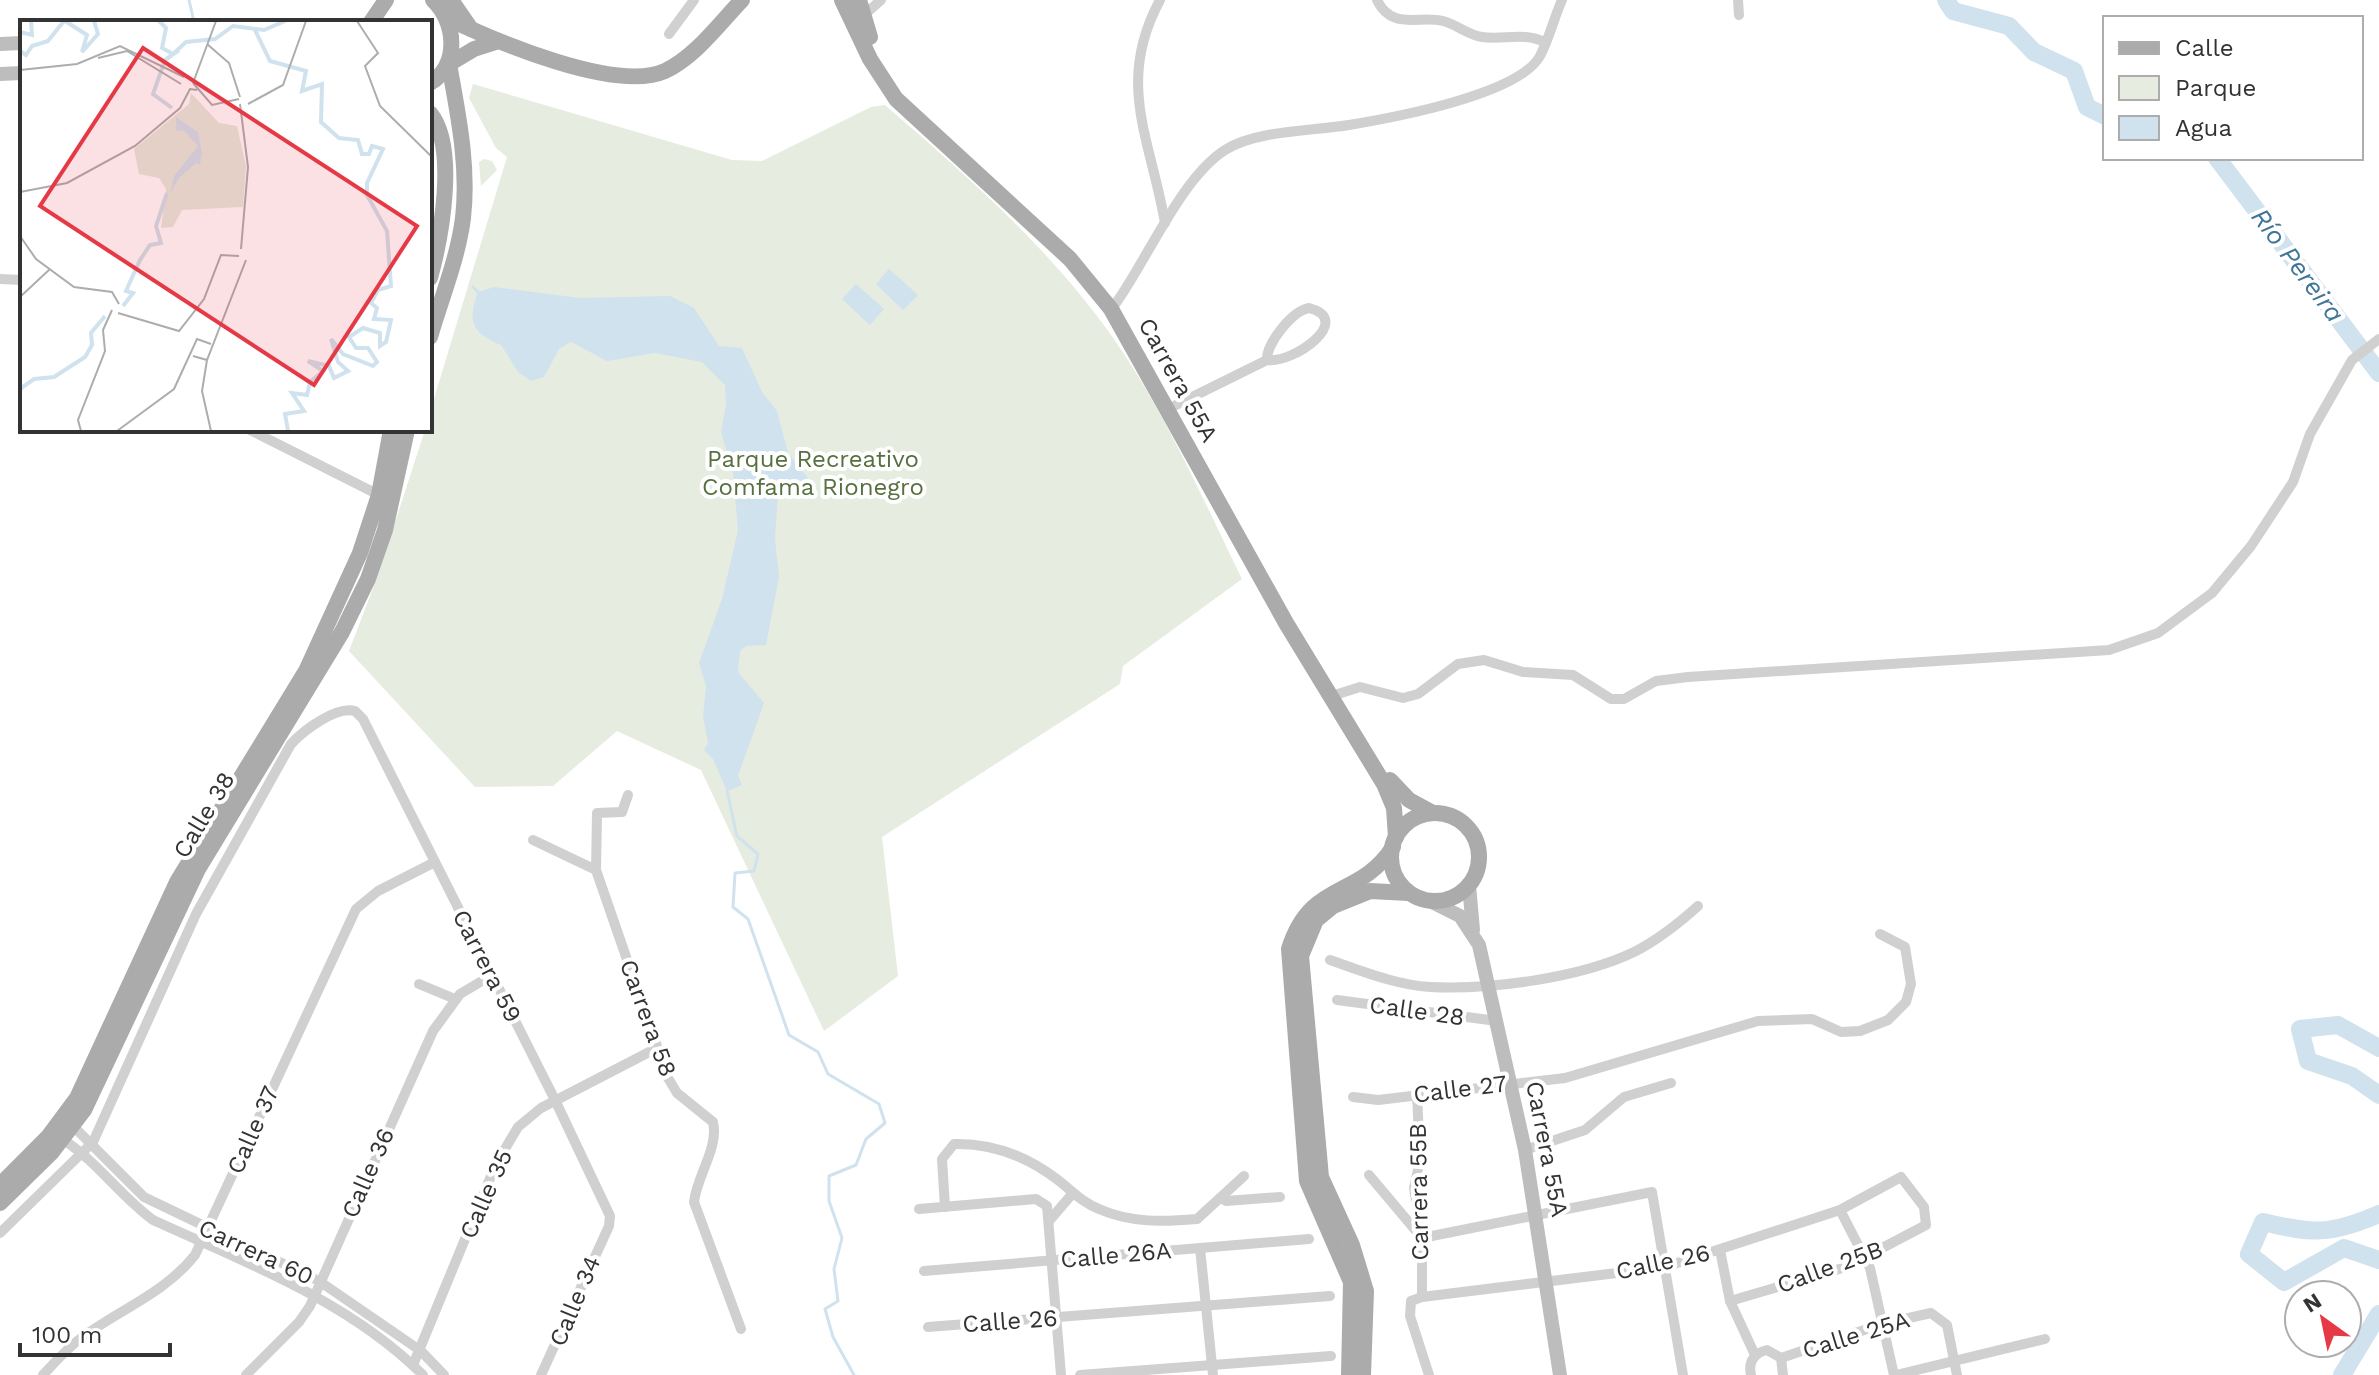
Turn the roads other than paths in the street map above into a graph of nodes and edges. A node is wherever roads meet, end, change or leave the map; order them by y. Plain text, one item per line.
1 (385, 0) edge
2 (433, 0) edge
3 (449, 0) edge
4 (694, 0) edge
5 (742, 0) edge
6 (842, 0) edge
7 (881, 0) edge
8 (1160, 0) edge
9 (1377, 0) edge
10 (1562, 0) edge
11 (1738, 0) edge
12 (861, 8) edge
13 (1739, 15) dead end
14 (447, 18) junction
15 (369, 20) edge
16 (472, 30) junction
17 (669, 34) dead end
18 (496, 42) junction
19 (1544, 42) junction
20 (20, 43) edge
21 (0, 44) edge
22 (449, 64) junction
23 (20, 73) edge
24 (0, 74) edge
25 (432, 81) edge
26 (432, 117) edge
27 (1165, 223) junction
28 (432, 267) edge
29 (0, 279) edge
30 (20, 280) edge
31 (1116, 303) junction
32 (432, 330) edge
33 (2377, 340) edge
34 (1267, 360) junction
35 (1176, 405) junction
36 (254, 432) edge
37 (391, 432) edge
38 (407, 432) edge
39 (379, 495) junction
40 (1338, 694) junction
41 (355, 711) joint
42 (628, 795) dead end
43 (1433, 813) junction
44 (533, 840) dead end
45 (1394, 842) junction
46 (433, 863) junction
47 (596, 870) junction
48 (1469, 885) junction
49 (1409, 893) junction
50 (1430, 901) junction
51 (1698, 906) dead end
52 (1474, 934) junction
53 (1880, 934) dead end
54 (1330, 960) dead end
55 (492, 975) junction
56 (419, 984) dead end
57 (1489, 985) junction
58 (455, 999) junction
59 (1337, 1000) dead end
60 (1497, 1021) junction
61 (657, 1048) junction
62 (1510, 1083) junction
63 (1671, 1083) dead end
64 (1417, 1094) junction
65 (1353, 1097) dead end
66 (555, 1100) junction
67 (73, 1126) junction
68 (62, 1139) junction
69 (93, 1142) junction
70 (1525, 1150) junction
71 (83, 1152) junction
72 (1369, 1175) dead end
73 (1244, 1176) dead end
74 (0, 1185) edge
75 (1073, 1193) junction
76 (1280, 1197) dead end
77 (1221, 1198) junction
78 (0, 1203) edge
79 (945, 1207) junction
80 (919, 1209) dead end
81 (1840, 1210) junction
82 (1536, 1217) junction
83 (1049, 1221) junction
84 (1926, 1225) joint
85 (609, 1226) joint
86 (208, 1229) junction
87 (0, 1233) edge
88 (1422, 1238) junction
89 (1309, 1239) dead end
90 (201, 1242) junction
91 (1200, 1248) junction
92 (1720, 1250) junction
93 (1867, 1258) junction
94 (1052, 1261) junction
95 (1665, 1267) junction
96 (924, 1271) dead end
97 (319, 1281) junction
98 (1546, 1283) junction
99 (314, 1294) junction
100 (1330, 1296) dead end
101 (1422, 1297) junction
102 (1730, 1301) junction
103 (1206, 1306) junction
104 (1057, 1318) junction
105 (1882, 1324) junction
106 (928, 1327) dead end
107 (741, 1329) dead end
108 (2045, 1339) dead end
109 (421, 1351) junction
110 (1755, 1355) junction
111 (1331, 1356) dead end
112 (1781, 1358) junction
113 (1953, 1359) junction
114 (413, 1365) junction
115 (1213, 1370) edge
116 (43, 1375) edge
117 (246, 1375) edge
118 (423, 1375) edge
119 (444, 1375) edge
120 (541, 1375) edge
121 (1061, 1375) edge
122 (1080, 1375) edge
123 (1349, 1375) edge
124 (1363, 1375) edge
125 (1429, 1375) edge
126 (1560, 1375) edge
127 (1683, 1375) edge
128 (1751, 1375) edge
129 (1783, 1375) edge
130 (1895, 1375) edge
131 (1957, 1375) edge

1 - 15 main road
2 - 14 main road
3 - 14 main road
3 - 16 main road
4 - 17 street
5 - 18 main road
6 - 45 main road, Carrera 55A
7 - 12 street
8 - 27 street
9 - 19 street
10 - 19 street
11 - 13 street
12 - 31 main road, Carrera 55A
14 - 16 main road
14 - 22 main road
16 - 18 main road
18 - 22 main road
19 - 27 street
20 - 21 main road
22 - 25 main road
22 - 32 main road
23 - 24 main road
26 - 28 main road
27 - 31 street
29 - 30 street
31 - 35 main road, Carrera 55A
33 - 40 street
34 - 34 street
34 - 35 street
35 - 40 main road, Carrera 55A
36 - 39 street
37 - 39 main road, Calle 38
38 - 67 main road, Calle 38
39 - 74 main road, Calle 38
40 - 43 main road, Carrera 55A
41 - 46 street, Carrera 59
41 - 69 street, Calle 38
42 - 47 street, Carrera 58
43 - 45 main road
43 - 48 main road
44 - 47 street
45 - 49 main road
45 - 123 main road
46 - 55 street, Carrera 59
46 - 86 street, Calle 37
47 - 61 street, Carrera 58
48 - 50 main road
48 - 52 main road, Carrera 55A
49 - 50 main road
49 - 124 main road
50 - 52 main road
51 - 57 street
52 - 57 main road, Carrera 55A
53 - 62 street, Calle 27
54 - 57 street
55 - 58 street, Calle 36
55 - 66 street, Carrera 59
56 - 58 street
57 - 60 main road, Carrera 55A
58 - 97 street, Calle 36
59 - 60 street, Calle 28
60 - 62 main road, Carrera 55A
61 - 66 street, Calle 35
61 - 107 street, Carrera 58
62 - 64 street, Calle 27
62 - 70 main road, Carrera 55A
63 - 70 street
64 - 65 street, Calle 27
64 - 88 street, Carrera 55B
66 - 85 street, Carrera 59
66 - 109 street, Calle 35
67 - 68 main road, Calle 38
67 - 69 street, Carrera 60
68 - 71 street, Carrera 60
68 - 78 main road, Calle 38
69 - 71 street, Calle 38
69 - 86 street, Carrera 60
70 - 82 main road, Carrera 55A
71 - 87 street, Calle 38
71 - 90 street, Carrera 60
72 - 88 street
73 - 77 street
75 - 77 street
75 - 79 street
75 - 83 street
76 - 77 street
79 - 80 street
79 - 83 street
81 - 84 street, Calle 26
81 - 92 street, Calle 26
81 - 93 street
82 - 88 street
82 - 95 street
82 - 98 main road, Carrera 55A
83 - 94 street
84 - 93 street, Calle 25B
85 - 120 street, Calle 34
86 - 90 street, Calle 37
86 - 97 street, Carrera 60
88 - 101 street, Carrera 55B
89 - 91 street, Calle 26A
90 - 99 street, Carrera 60
90 - 116 street, Calle 37
91 - 94 street, Calle 26A
91 - 103 street
92 - 95 street, Calle 26
92 - 102 street
93 - 102 street, Calle 25B
93 - 105 street
94 - 96 street, Calle 26A
94 - 104 street
95 - 98 street, Calle 26
95 - 127 street
97 - 99 street, Calle 36
97 - 109 street, Carrera 60
98 - 101 street, Calle 26
98 - 126 main road, Carrera 55A
99 - 114 street, Carrera 60
99 - 117 street, Calle 36
100 - 103 street, Calle 26
101 - 125 street, Carrera 55B
102 - 110 street
103 - 104 street, Calle 26
103 - 115 street
104 - 106 street, Calle 26
104 - 121 street
105 - 112 street, Calle 25A
105 - 113 street, Calle 25A
105 - 130 street
108 - 113 street
109 - 114 street, Calle 35
109 - 119 street, Carrera 60
110 - 112 street
110 - 128 street
111 - 115 street
112 - 129 street
113 - 130 street
113 - 131 street
114 - 118 street, Carrera 60
115 - 122 street

